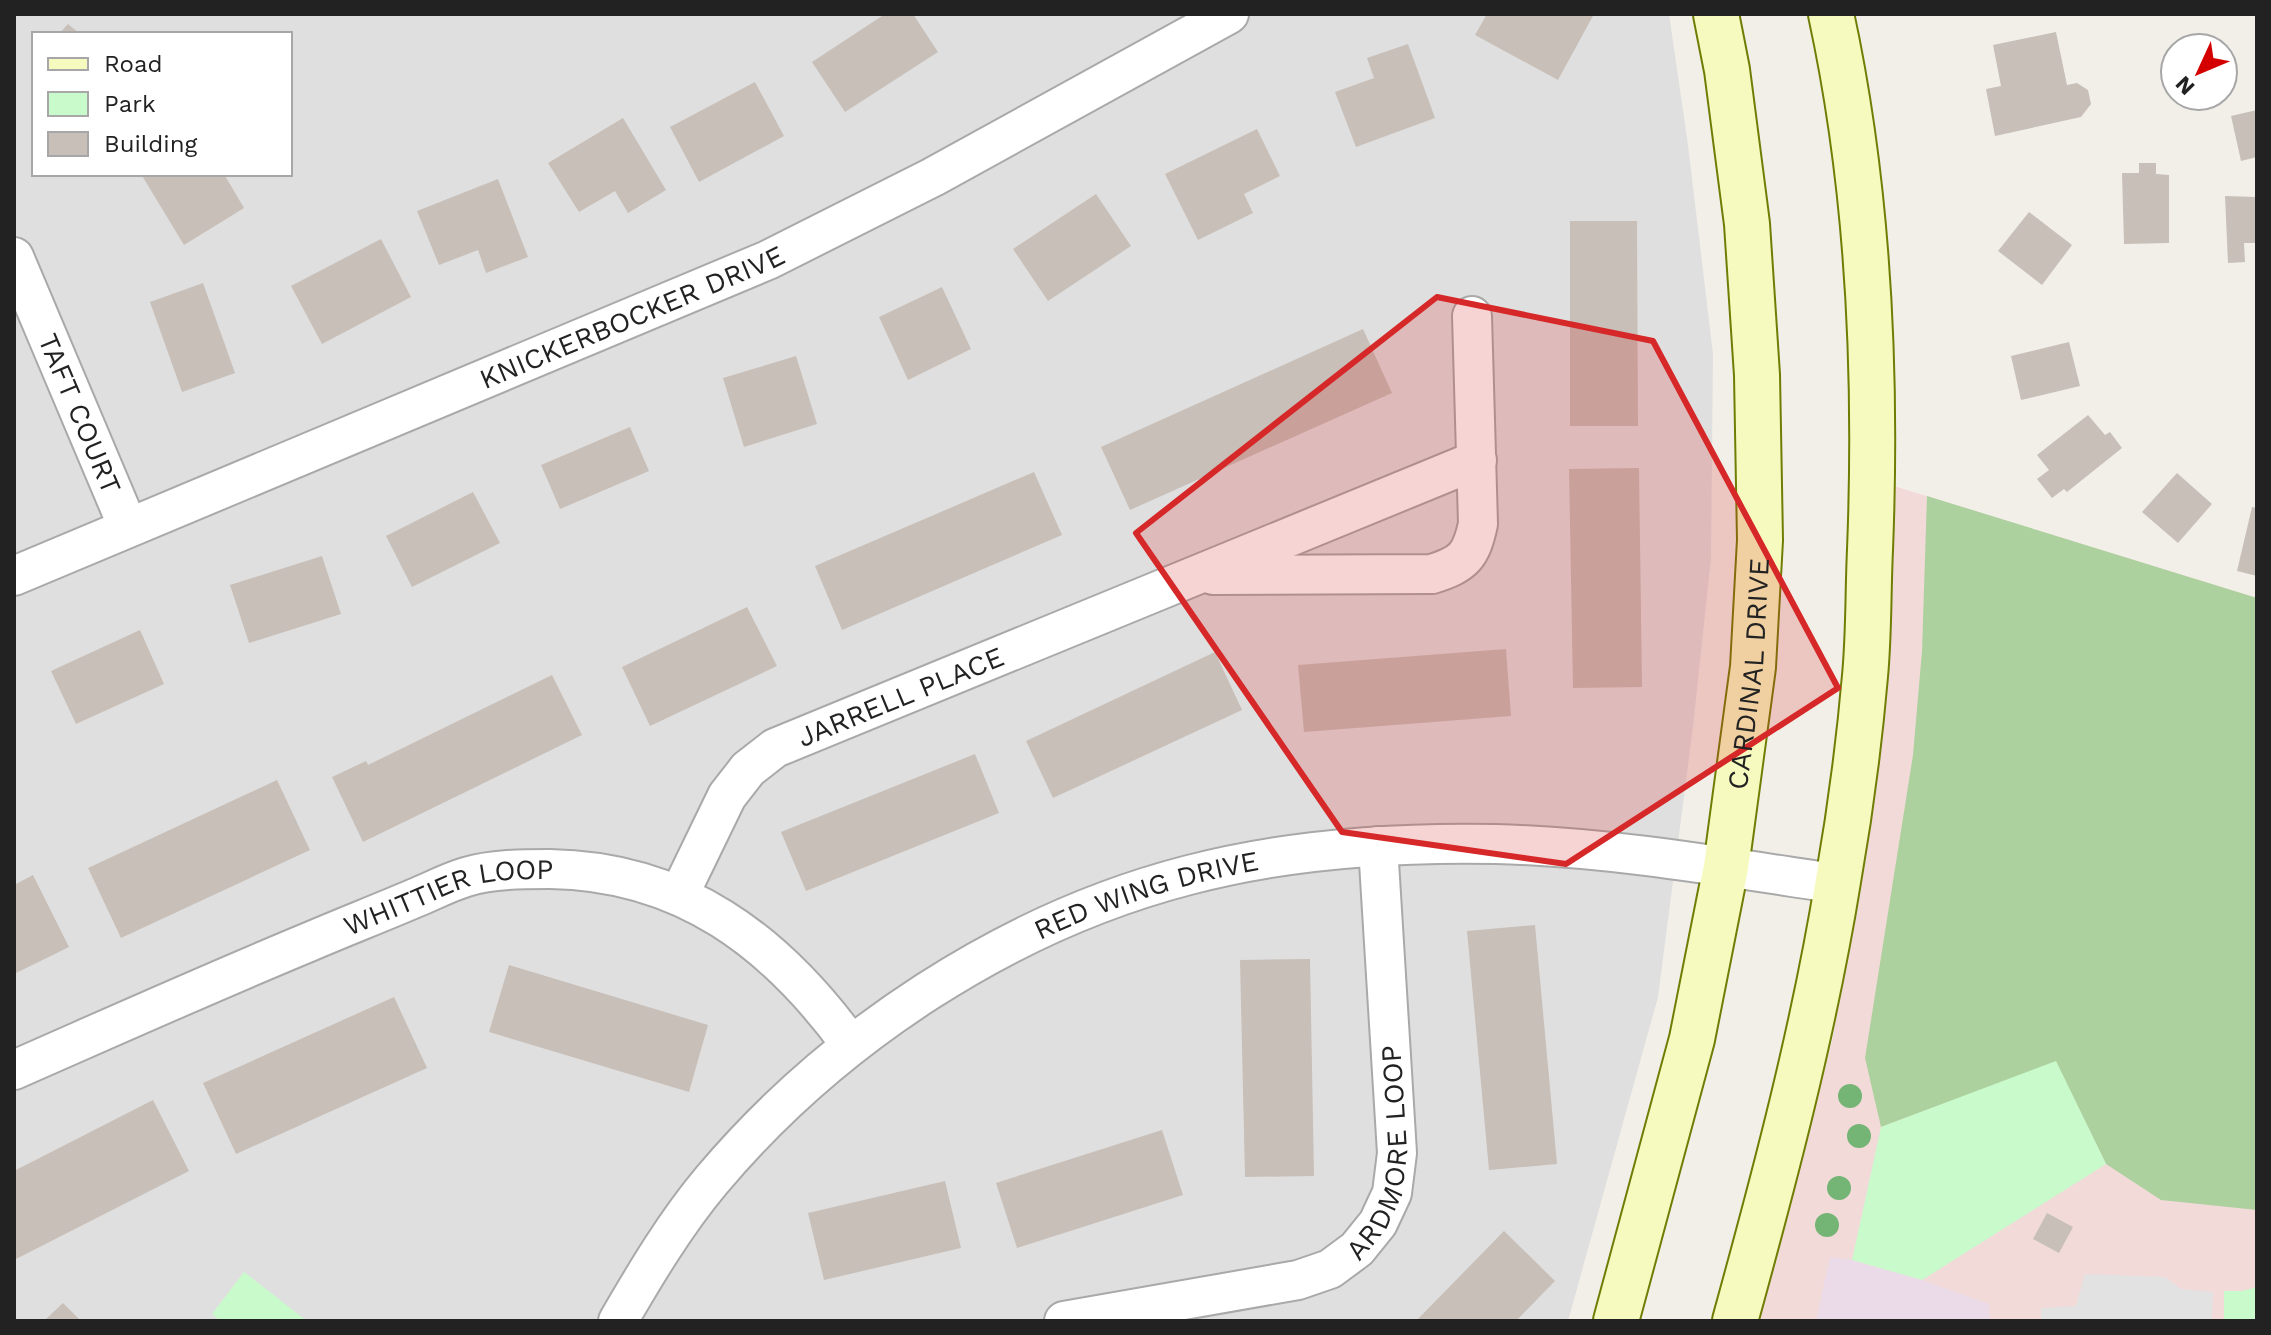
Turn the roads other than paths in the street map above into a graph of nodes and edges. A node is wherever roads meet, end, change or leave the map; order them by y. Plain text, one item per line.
1 (1229, 14) edge
2 (1716, 14) edge
3 (1831, 14) edge
4 (14, 257) edge
5 (1472, 316) dead end
6 (1477, 460) junction
7 (128, 527) junction
8 (1192, 575) junction
9 (14, 576) edge
10 (1378, 846) junction
11 (1726, 867) junction
12 (1838, 884) junction
13 (679, 895) junction
14 (851, 1045) junction
15 (14, 1070) edge
16 (618, 1321) edge
17 (1064, 1321) edge
18 (1616, 1321) edge
19 (1735, 1321) edge

1 - 7 street, KNICKERBOCKER DRIVE
2 - 11 main road, CARDINAL DRIVE
3 - 12 main road
4 - 7 street, TAFT COURT
5 - 6 street, JARRELL PLACE
6 - 8 street, JARRELL PLACE
6 - 8 street, JARRELL PLACE
7 - 9 street, KNICKERBOCKER DRIVE
8 - 13 street, JARRELL PLACE
10 - 11 street, RED WING DRIVE
10 - 14 street, RED WING DRIVE
10 - 17 street, ARDMORE LOOP
11 - 12 street, RED WING DRIVE
11 - 18 main road, CARDINAL DRIVE
12 - 19 main road
13 - 14 street, WHITTIER LOOP
13 - 15 street, WHITTIER LOOP
14 - 16 street, RED WING DRIVE

